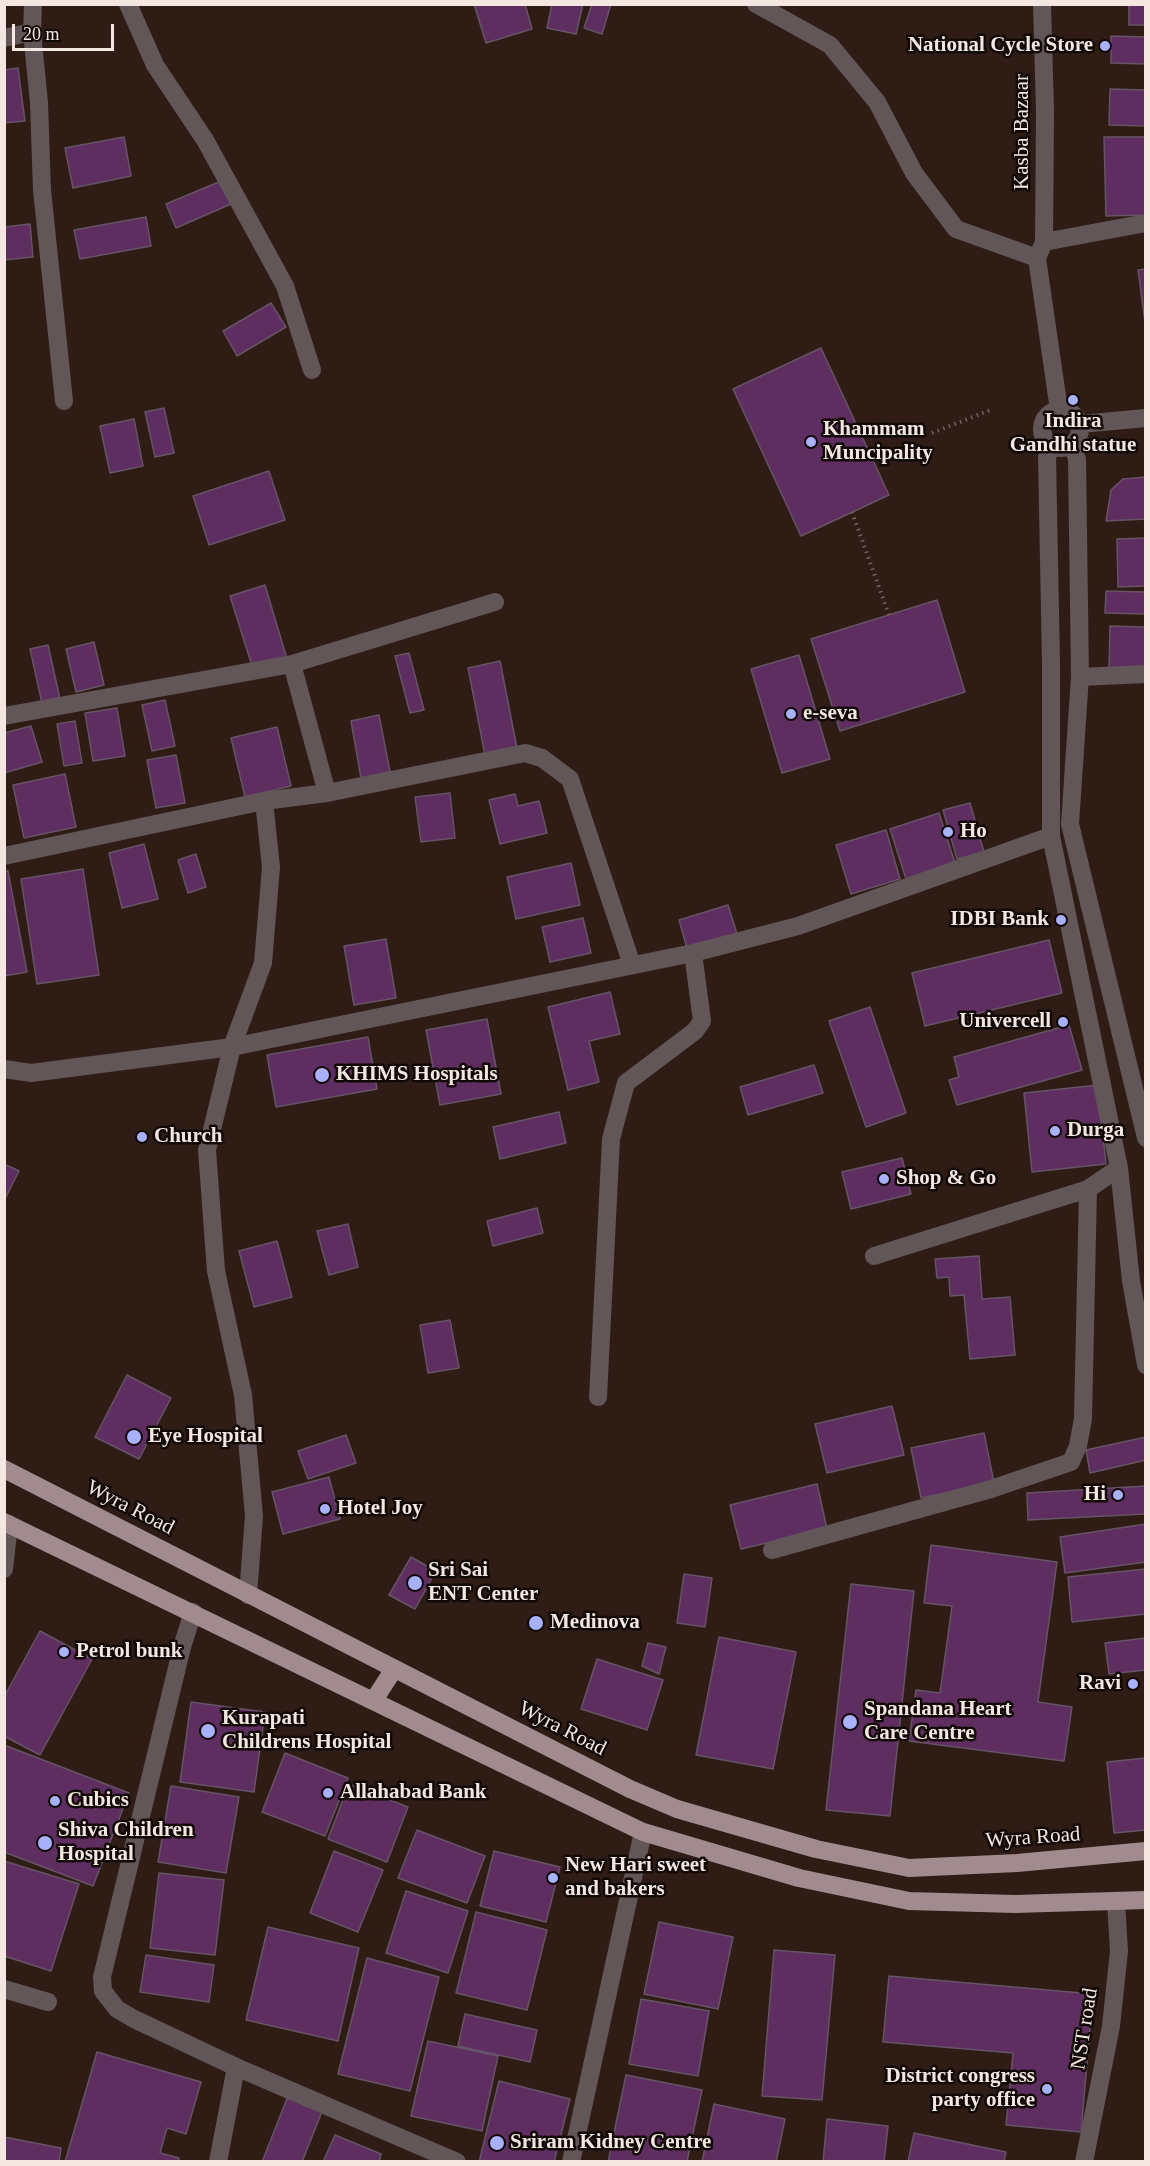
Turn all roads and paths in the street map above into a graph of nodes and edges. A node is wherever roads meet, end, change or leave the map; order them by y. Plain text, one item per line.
1 (33, 4) edge
2 (128, 4) edge
3 (756, 4) edge
4 (1042, 4) edge
5 (32, 32) junction
6 (4, 38) edge
7 (1146, 223) edge
8 (1041, 250) junction
9 (312, 370) dead end
10 (64, 401) dead end
11 (993, 409) dead end
12 (1059, 410) junction
13 (1146, 418) edge
14 (1080, 424) junction
15 (932, 433) dead end
16 (1072, 444) junction
17 (1052, 445) junction
18 (852, 512) dead end
19 (495, 602) dead end
20 (889, 615) dead end
21 (292, 664) junction
22 (1146, 674) edge
23 (1080, 677) junction
24 (4, 716) edge
25 (327, 793) junction
26 (264, 801) junction
27 (1051, 836) junction
28 (4, 856) edge
29 (693, 953) junction
30 (632, 965) junction
31 (232, 1047) junction
32 (4, 1068) edge
33 (1146, 1138) edge
34 (1119, 1168) junction
35 (1088, 1189) junction
36 (874, 1256) dead end
37 (1146, 1365) edge
38 (598, 1396) dead end
39 (4, 1469) edge
40 (7, 1523) edge
41 (771, 1550) dead end
42 (4, 1569) edge
43 (248, 1595) junction
44 (193, 1612) junction
45 (394, 1669) junction
46 (374, 1700) junction
47 (643, 1832) junction
48 (1146, 1851) edge
49 (1146, 1900) edge
50 (1116, 1902) junction
51 (4, 1989) edge
52 (48, 2002) dead end
53 (236, 2067) junction
54 (218, 2162) edge
55 (457, 2162) edge
56 (571, 2162) edge
57 (1084, 2162) edge

1 - 5 street
2 - 9 street
3 - 8 street
4 - 8 street, Kasba Bazaar
5 - 6 street
5 - 10 street
7 - 8 street
8 - 12 street, Kasba Bazaar
11 - 15 path
12 - 14 street
12 - 17 street
13 - 14 street
14 - 16 street
16 - 17 street
16 - 23 street
17 - 27 street
18 - 20 path
19 - 21 street
21 - 24 street
21 - 25 street
22 - 23 street
23 - 33 street
25 - 26 street
25 - 30 street
26 - 28 street
26 - 31 street
27 - 29 street
27 - 34 street
29 - 30 street
29 - 38 street
30 - 31 street
31 - 32 street
31 - 43 street
34 - 35 street
34 - 37 street
35 - 36 street
35 - 41 street
39 - 43 main road, Wyra Road
40 - 42 street
40 - 44 main road
43 - 45 main road, Wyra Road
44 - 46 main road
44 - 53 street
45 - 46 main road
45 - 48 main road, Wyra Road
46 - 47 main road
47 - 50 main road
47 - 56 street
49 - 50 main road
50 - 57 street, NST road
51 - 52 street
53 - 54 street
53 - 55 street

